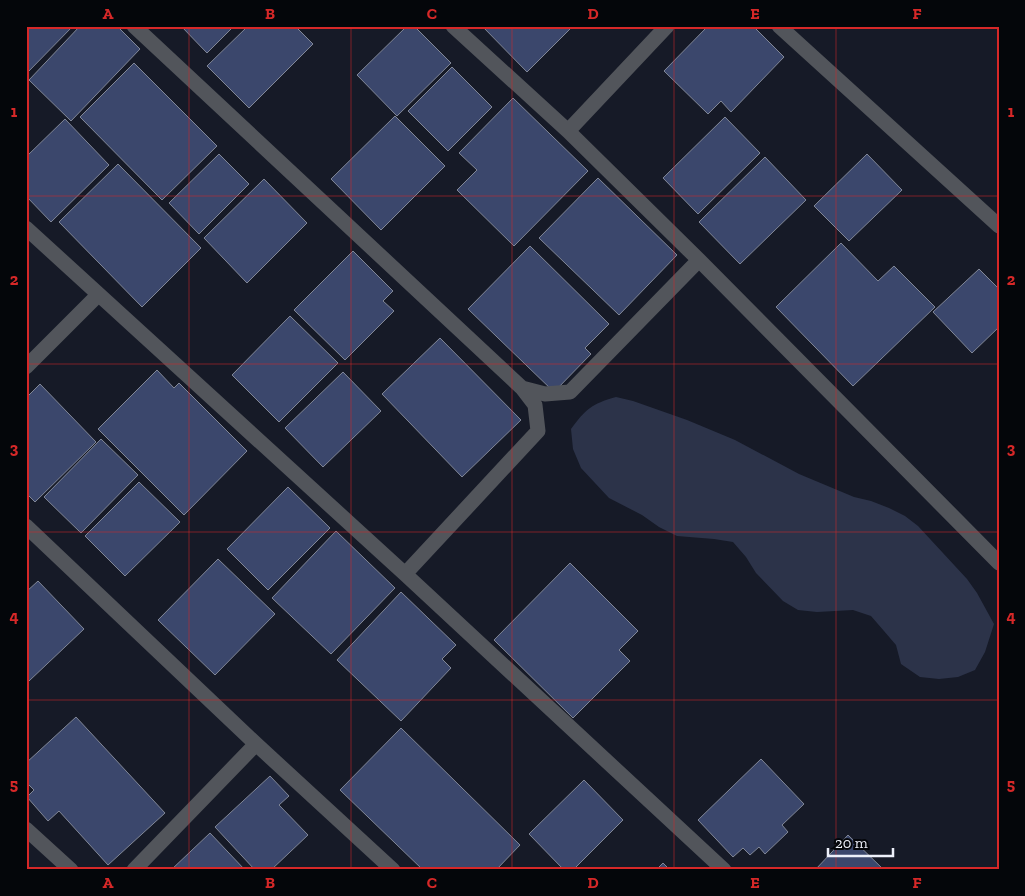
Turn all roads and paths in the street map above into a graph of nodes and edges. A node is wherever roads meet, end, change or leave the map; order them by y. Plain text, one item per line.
1 (134, 26) edge
2 (453, 26) edge
3 (667, 26) edge
4 (779, 26) edge
5 (568, 131) junction
6 (999, 226) edge
7 (26, 228) edge
8 (699, 260) junction
9 (98, 295) junction
10 (26, 368) edge
11 (522, 388) junction
12 (26, 526) edge
13 (999, 564) edge
14 (405, 574) junction
15 (256, 744) junction
16 (26, 829) edge
17 (70, 870) edge
18 (134, 870) edge
19 (393, 870) edge
20 (724, 870) edge

1 - 11 street
2 - 5 street
3 - 5 street
4 - 6 street
5 - 8 street
7 - 9 street
8 - 11 street
8 - 13 street
9 - 10 street
9 - 14 street
11 - 14 street
12 - 15 street
14 - 20 street
15 - 18 street
15 - 19 street
16 - 17 street

